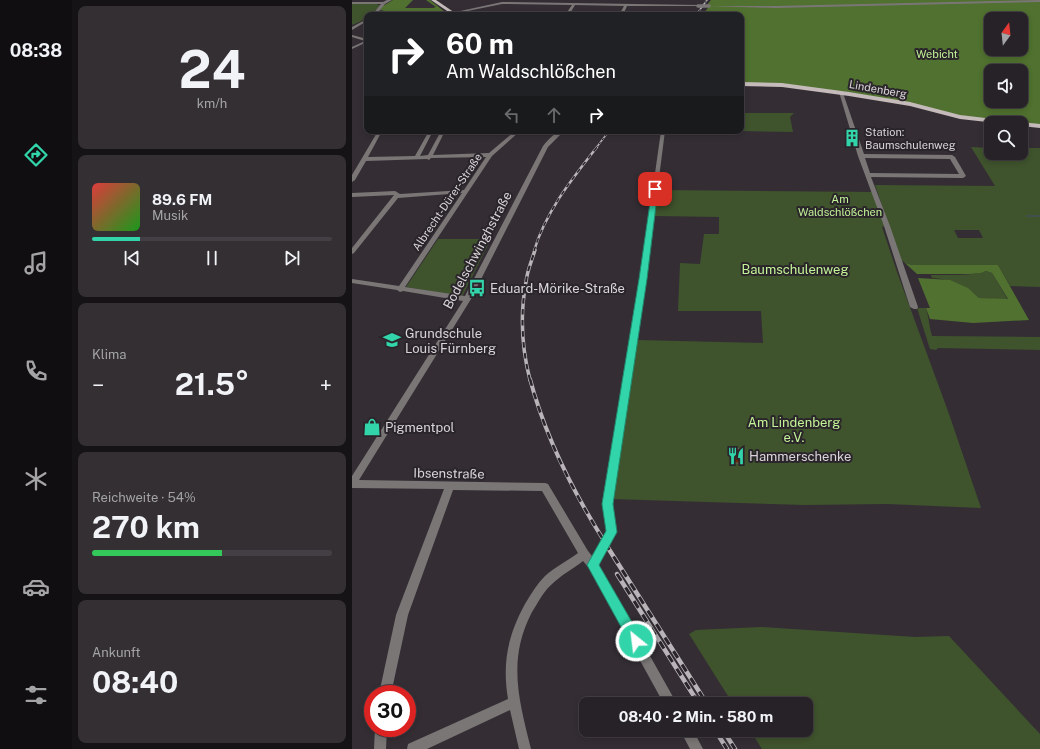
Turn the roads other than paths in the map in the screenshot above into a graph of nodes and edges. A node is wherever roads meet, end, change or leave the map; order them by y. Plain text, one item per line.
1 (390, 0) edge
2 (433, 0) edge
3 (611, 0) edge
4 (1040, 1) edge
5 (501, 2) edge
6 (353, 3) edge
7 (383, 3) junction
8 (574, 4) junction
9 (612, 5) junction
10 (626, 5) junction
11 (673, 6) junction
12 (376, 12) edge
13 (453, 12) edge
14 (464, 12) edge
15 (569, 12) edge
16 (622, 12) edge
17 (673, 12) edge
18 (364, 22) edge
19 (357, 25) junction
20 (364, 26) edge
21 (352, 29) edge
22 (353, 36) edge
23 (364, 39) edge
24 (364, 42) edge
25 (352, 48) edge
26 (744, 84) edge
27 (841, 92) junction
28 (984, 120) edge
29 (1028, 125) edge
30 (1040, 126) edge
31 (378, 134) edge
32 (429, 134) edge
33 (441, 134) edge
34 (514, 134) edge
35 (558, 134) edge
36 (664, 134) edge
37 (490, 155) junction
38 (861, 156) junction
39 (416, 158) junction
40 (429, 158) junction
41 (364, 159) junction
42 (868, 175) junction
43 (352, 180) edge
44 (467, 192) junction
45 (352, 195) edge
46 (401, 196) junction
47 (352, 252) edge
48 (352, 281) edge
49 (400, 290) junction
50 (467, 299) junction
51 (914, 308) dead end
52 (352, 484) edge
53 (450, 486) junction
54 (584, 554) junction
55 (593, 565) junction
56 (387, 685) edge
57 (667, 697) edge
58 (514, 702) junction
59 (381, 737) edge
60 (690, 737) edge
61 (380, 749) edge
62 (413, 749) edge
63 (525, 749) edge
64 (697, 749) edge

1 - 7 street
2 - 13 main road
3 - 9 street
4 - 11 street, bridge
5 - 8 street
5 - 14 street
6 - 7 street
7 - 12 street
8 - 9 street
8 - 15 street
9 - 10 street
10 - 11 street
10 - 16 street
11 - 17 street
18 - 19 street
19 - 20 street
19 - 21 street
22 - 23 street
24 - 25 street
26 - 27 main road, Lindenberg
27 - 28 main road, Lindenberg
27 - 38 street
29 - 30 main road
31 - 41 street
32 - 39 street
33 - 40 street
34 - 37 street, Albrecht-Dürer-Straße
35 - 50 street, Bodelschwinghstraße
36 - 55 street
37 - 40 street
37 - 44 street, Albrecht-Dürer-Straße
38 - 42 street
38 - 42 street
39 - 40 street
39 - 41 street
41 - 43 street
42 - 51 street
44 - 46 street
44 - 49 street, Albrecht-Dürer-Straße
45 - 46 street
46 - 47 street
48 - 49 street
49 - 50 street
50 - 52 street, Bodelschwinghstraße
52 - 53 street, Ibsenstraße
53 - 54 street, Ibsenstraße
53 - 56 street
54 - 55 street
54 - 58 street
55 - 57 street
58 - 62 street
58 - 63 street
59 - 61 street
60 - 64 street

